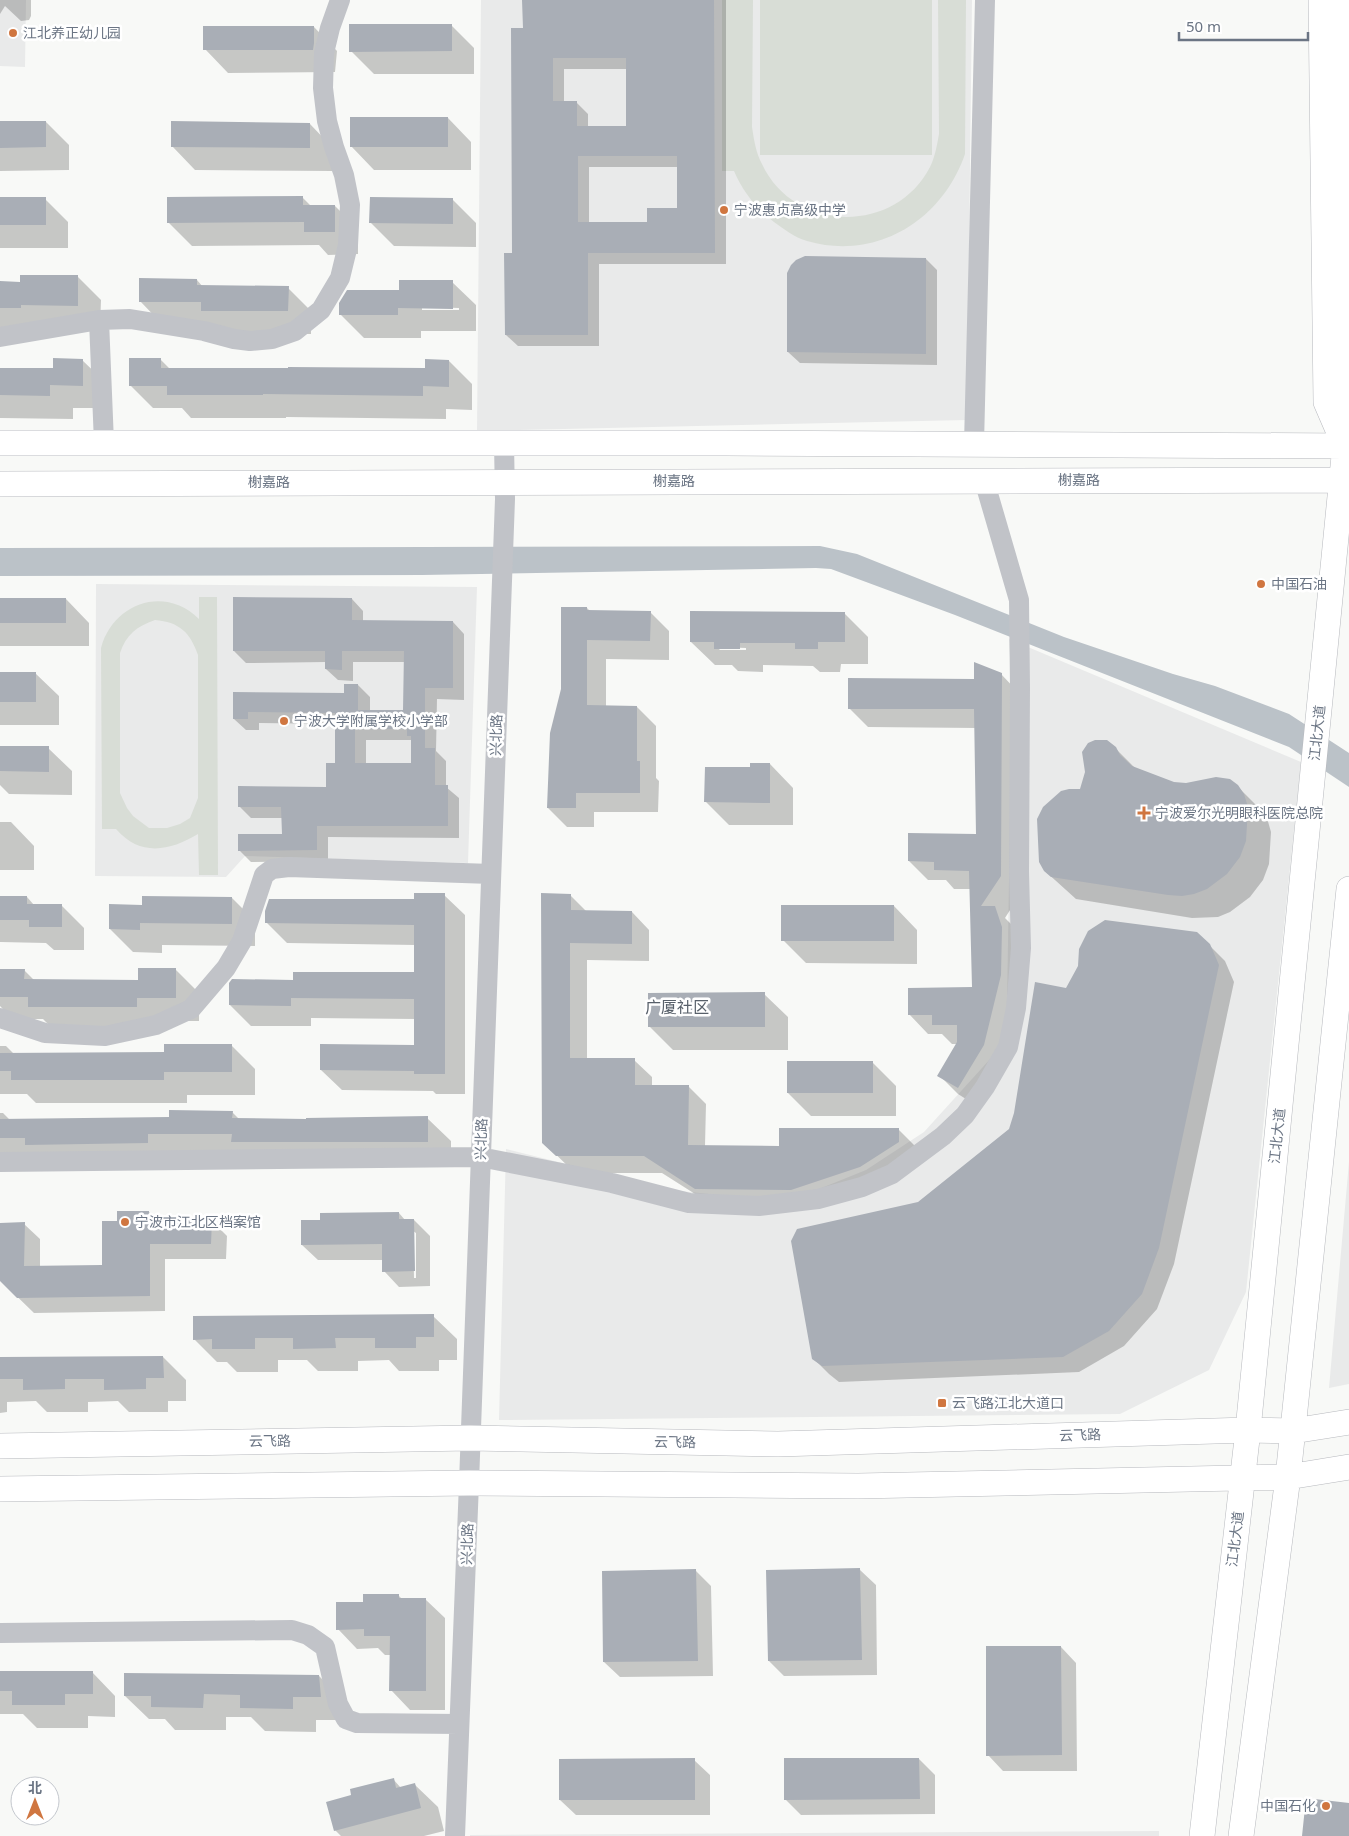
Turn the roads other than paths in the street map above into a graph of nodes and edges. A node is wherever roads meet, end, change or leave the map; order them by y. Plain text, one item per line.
1 (340, 0) edge
2 (985, 0) edge
3 (1320, 0) edge
4 (1342, 0) edge
5 (99, 320) junction
6 (0, 337) edge
7 (0, 442) edge
8 (104, 442) junction
9 (504, 442) junction
10 (1348, 443) edge
11 (974, 444) junction
12 (984, 480) junction
13 (1345, 480) edge
14 (0, 484) edge
15 (505, 490) junction
16 (491, 874) junction
17 (1349, 889) edge
18 (0, 1018) edge
19 (480, 1157) junction
20 (0, 1162) edge
21 (1349, 1422) edge
22 (1248, 1430) junction
23 (1293, 1431) junction
24 (470, 1438) junction
25 (0, 1446) edge
26 (1349, 1467) edge
27 (1288, 1477) junction
28 (1242, 1478) junction
29 (469, 1483) junction
30 (0, 1489) edge
31 (0, 1633) edge
32 (459, 1724) junction
33 (454, 1836) edge
34 (1202, 1836) edge
35 (1241, 1836) edge

1 - 5 street
2 - 11 street
3 - 10 main road
4 - 10 highway
5 - 6 street
5 - 8 street
7 - 8 main road
8 - 9 main road
9 - 11 main road
9 - 15 street, 兴北路
10 - 11 main road
10 - 13 main road, 江北大道
12 - 13 main road, 榭嘉路
12 - 15 main road, 榭嘉路
12 - 19 street
13 - 22 main road, 江北大道
14 - 15 main road, 榭嘉路
15 - 16 street, 兴北路
16 - 18 street
16 - 19 street, 兴北路
17 - 23 main road
19 - 20 street
19 - 24 street, 兴北路
21 - 23 main road, 云飞路
22 - 23 main road, 云飞路
22 - 24 main road, 云飞路
22 - 28 main road, 江北大道
23 - 27 main road
24 - 25 main road, 云飞路
24 - 29 street, 兴北路
26 - 27 main road
27 - 28 main road
27 - 35 main road
28 - 29 main road
28 - 34 main road, 江北大道
29 - 30 main road
29 - 32 street, 兴北路
31 - 32 street
32 - 33 street, 兴北路

